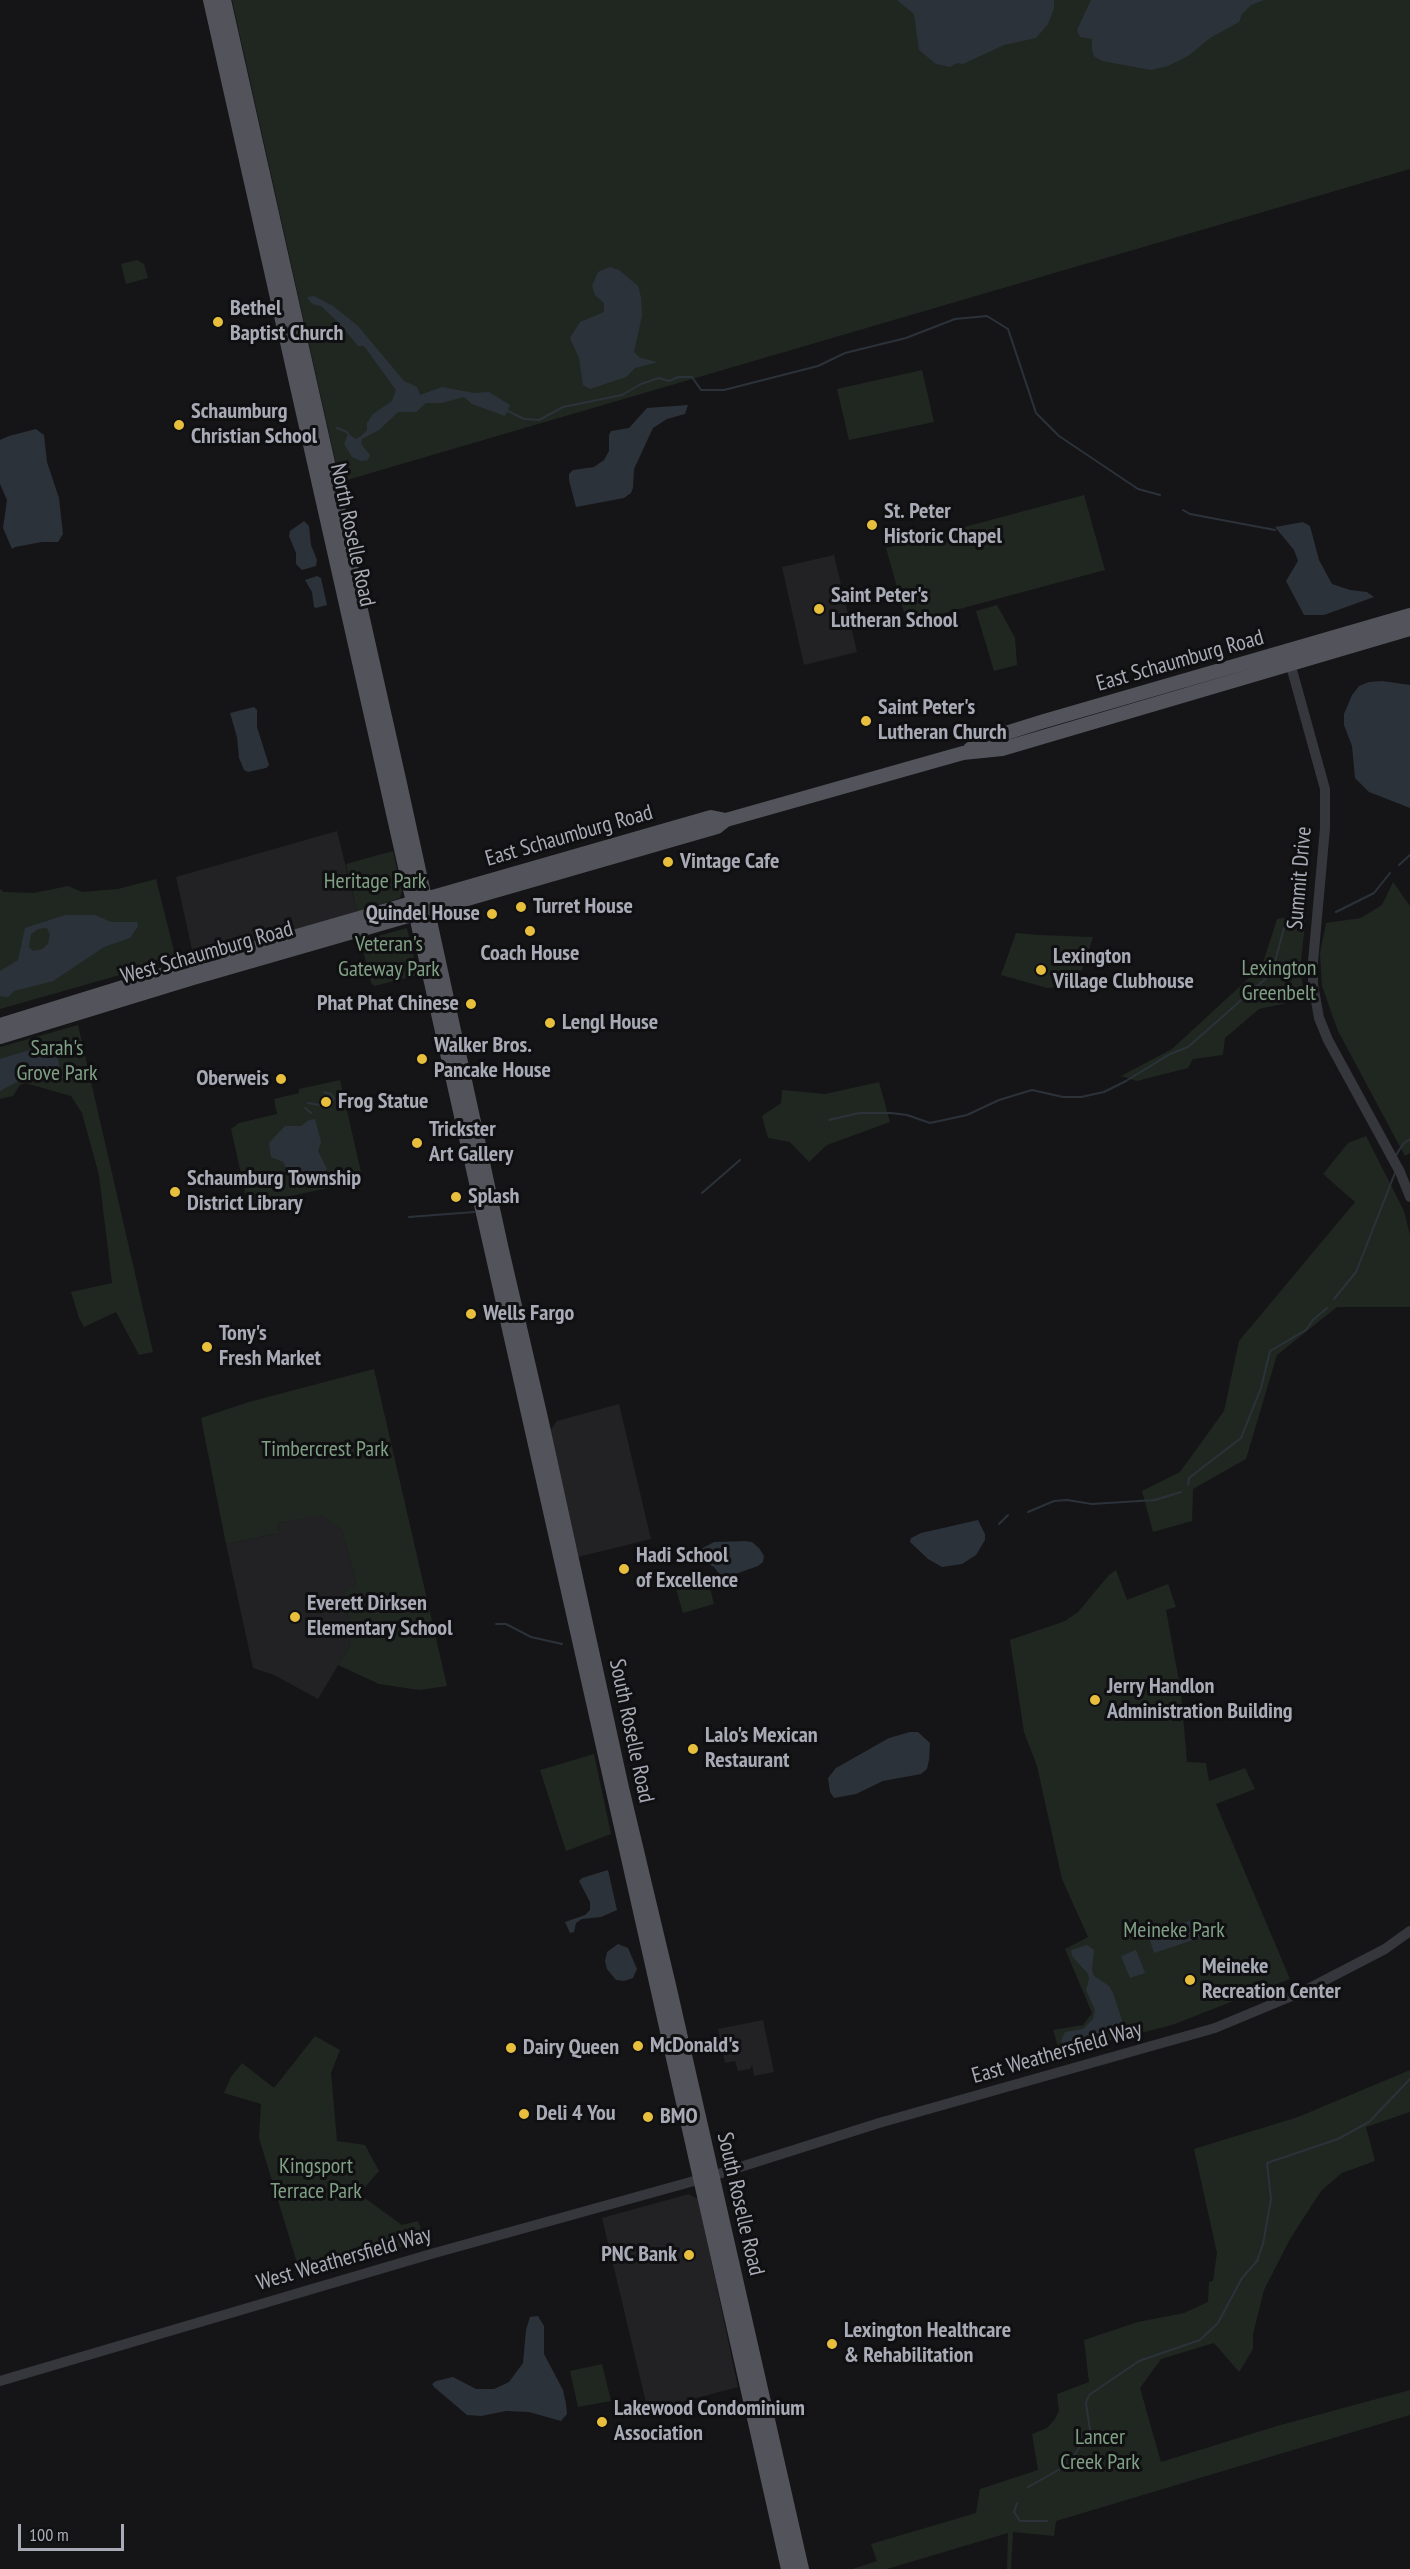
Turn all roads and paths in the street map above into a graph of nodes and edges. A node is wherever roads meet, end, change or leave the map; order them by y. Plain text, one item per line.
1 (210, 0) edge
2 (224, 0) edge
3 (1410, 615) edge
4 (1410, 629) edge
5 (1289, 659) junction
6 (420, 907) junction
7 (0, 1025) edge
8 (0, 1037) edge
9 (1410, 1197) edge
10 (1410, 1931) edge
11 (706, 2177) junction
12 (0, 2381) edge
13 (788, 2569) edge
14 (802, 2569) edge

1 - 6 main road, North Roselle Road
2 - 6 main road, North Roselle Road
3 - 5 main road, East Schaumburg Road
4 - 5 main road, East Schaumburg Road
5 - 6 main road, East Schaumburg Road
5 - 9 street, Summit Drive
6 - 7 main road, West Schaumburg Road
6 - 8 main road, West Schaumburg Road
6 - 11 main road, South Roselle Road
10 - 11 street, East Weathersfield Way
11 - 12 street, West Weathersfield Way
11 - 13 main road, South Roselle Road
11 - 14 main road, South Roselle Road

